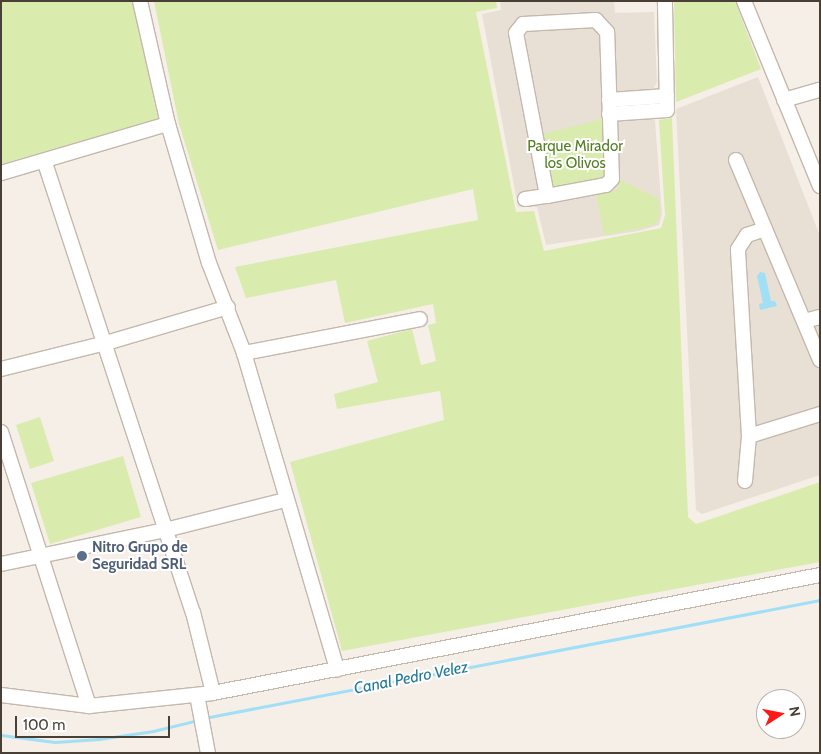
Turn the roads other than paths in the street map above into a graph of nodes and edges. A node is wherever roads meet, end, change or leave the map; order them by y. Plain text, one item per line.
1 (140, 1) edge
2 (665, 1) edge
3 (744, 1) edge
4 (820, 90) edge
5 (608, 100) junction
6 (784, 100) junction
7 (667, 103) junction
8 (609, 114) junction
9 (168, 124) junction
10 (736, 160) dead end
11 (44, 163) junction
12 (1, 173) edge
13 (820, 186) edge
14 (547, 196) junction
15 (525, 199) dead end
16 (766, 229) junction
17 (228, 307) junction
18 (820, 316) edge
19 (420, 319) dead end
20 (804, 321) junction
21 (815, 333) edge
22 (106, 343) junction
23 (244, 353) junction
24 (820, 360) edge
25 (1, 369) edge
26 (820, 414) edge
27 (1, 432) edge
28 (749, 436) junction
29 (745, 481) dead end
30 (285, 500) junction
31 (165, 530) junction
32 (39, 555) junction
33 (1, 564) edge
34 (820, 576) edge
35 (337, 670) junction
36 (213, 693) junction
37 (1, 695) edge
38 (198, 701) junction
39 (89, 706) junction
40 (208, 753) edge

1 - 9 street
2 - 7 street
3 - 6 street
4 - 6 street
5 - 7 street
5 - 8 street
5 - 14 street
6 - 13 street
7 - 8 street
8 - 14 street
9 - 11 street
9 - 17 street
10 - 16 street
11 - 12 street
11 - 22 street
14 - 15 street
16 - 20 street
16 - 28 street
17 - 22 street
17 - 23 street
18 - 20 street
19 - 23 street
20 - 21 street
21 - 24 street
22 - 25 street
22 - 31 street
23 - 30 street
26 - 28 street
27 - 32 street
28 - 29 street
30 - 31 street
30 - 35 street
31 - 32 street
31 - 36 street
32 - 33 street
32 - 39 street
34 - 35 street
35 - 36 street
36 - 38 street
37 - 39 street
38 - 39 street
38 - 40 street

